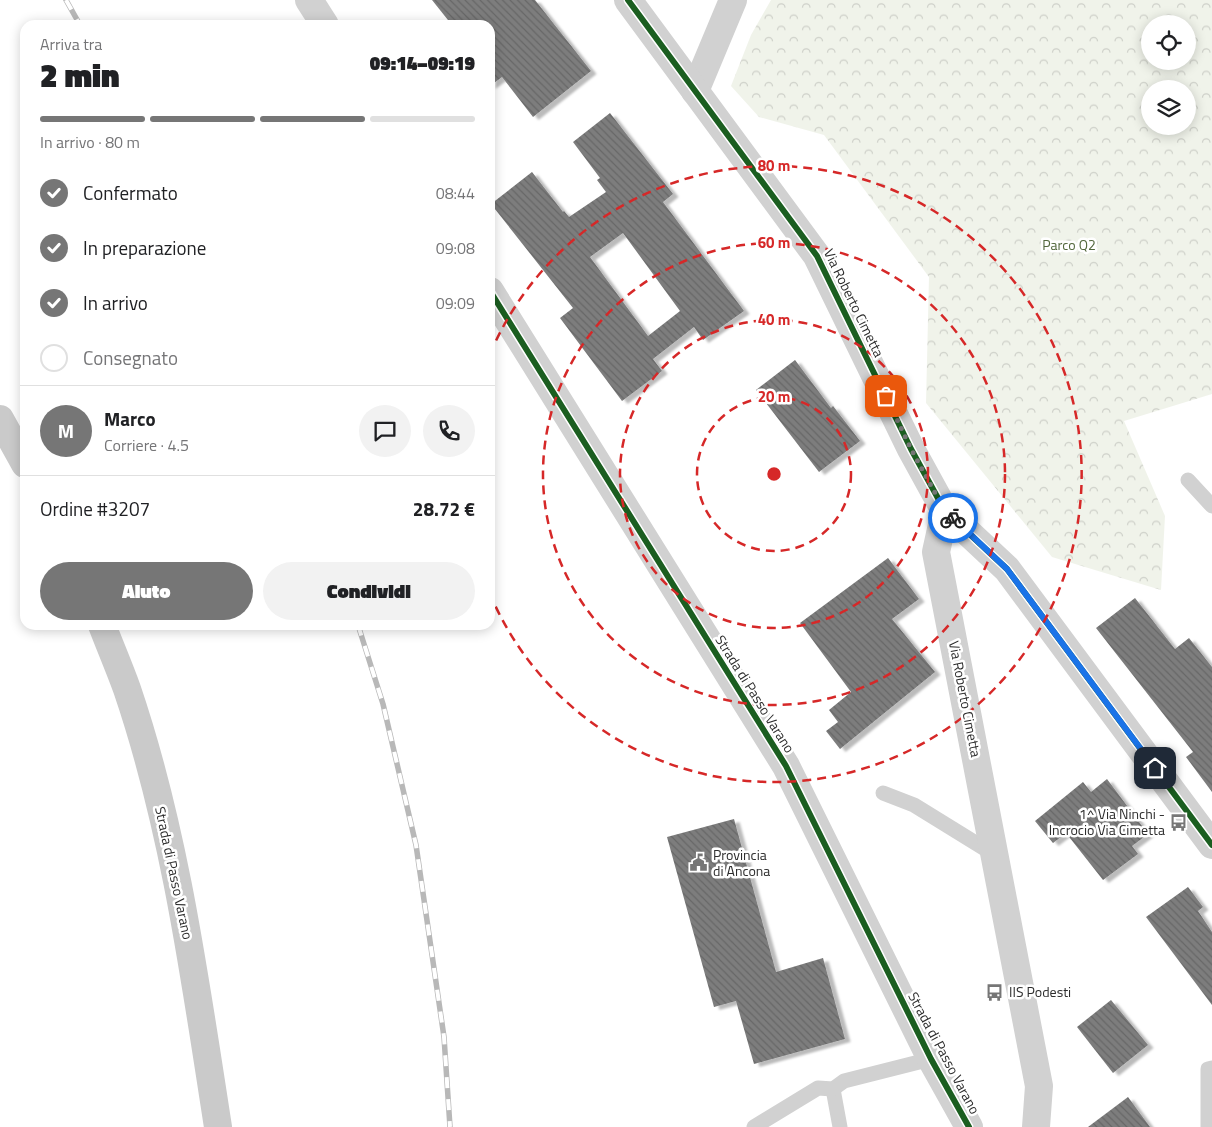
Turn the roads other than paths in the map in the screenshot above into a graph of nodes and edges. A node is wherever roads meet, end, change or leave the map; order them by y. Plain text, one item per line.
1 (309, 0) edge
2 (628, 0) edge
3 (733, 0) edge
4 (322, 20) edge
5 (695, 91) junction
6 (495, 299) edge
7 (0, 419) edge
8 (20, 455) edge
9 (1188, 480) dead end
10 (1212, 506) edge
11 (945, 511) junction
12 (104, 630) edge
13 (882, 793) dead end
14 (1212, 845) edge
15 (995, 854) junction
16 (931, 1059) junction
17 (1212, 1068) edge
18 (833, 1089) junction
19 (218, 1127) edge
20 (754, 1127) edge
21 (840, 1127) edge
22 (969, 1127) edge
23 (1036, 1127) edge
24 (1208, 1127) edge

1 - 4 street
2 - 5 street, Via Roberto Cimetta
3 - 5 street
5 - 11 street, Via Roberto Cimetta
6 - 16 street, Strada di Passo Varano
7 - 8 main road
9 - 10 lane
11 - 14 street
11 - 15 street, Via Roberto Cimetta
12 - 19 main road, Strada di Passo Varano
13 - 15 lane
15 - 23 street, Via Roberto Cimetta
16 - 18 lane
16 - 22 street, Strada di Passo Varano
17 - 24 lane
18 - 20 lane
18 - 21 lane

